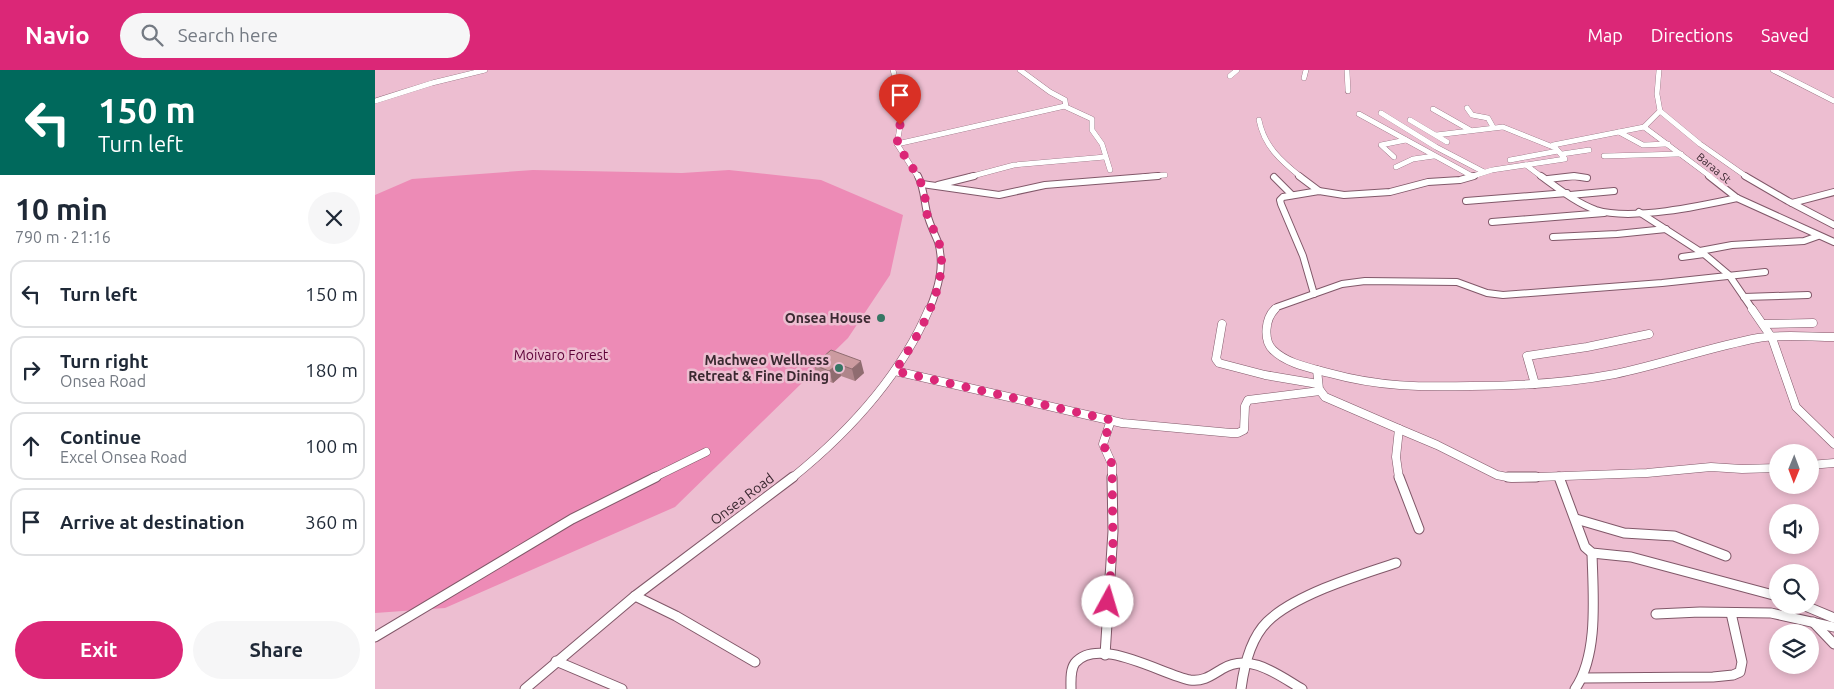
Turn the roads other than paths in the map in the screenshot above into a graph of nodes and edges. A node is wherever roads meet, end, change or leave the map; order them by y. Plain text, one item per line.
1 (485, 70) edge
2 (893, 70) edge
3 (1019, 70) edge
4 (1237, 70) edge
5 (1306, 70) edge
6 (1347, 70) edge
7 (1659, 70) edge
8 (1773, 70) edge
9 (1231, 76) dead end
10 (1304, 78) dead end
11 (1348, 91) dead end
12 (375, 101) edge
13 (1834, 101) edge
14 (1065, 106) junction
15 (1467, 108) dead end
16 (1433, 109) dead end
17 (1660, 112) junction
18 (1381, 113) dead end
19 (1359, 114) dead end
20 (1259, 120) dead end
21 (1410, 120) dead end
22 (1493, 127) junction
23 (1644, 128) junction
24 (1470, 130) junction
25 (1619, 132) junction
26 (1437, 135) junction
27 (1406, 140) junction
28 (1447, 142) dead end
29 (897, 144) junction
30 (1668, 144) junction
31 (1558, 150) junction
32 (1589, 150) dead end
33 (1681, 154) junction
34 (1434, 156) junction
35 (1604, 156) dead end
36 (1105, 157) junction
37 (1394, 157) dead end
38 (1510, 160) dead end
39 (1527, 165) junction
40 (1396, 167) dead end
41 (1110, 170) dead end
42 (1484, 172) junction
43 (1165, 175) dead end
44 (1472, 176) junction
45 (1274, 177) dead end
46 (1587, 178) dead end
47 (1548, 179) junction
48 (921, 184) junction
49 (936, 186) junction
50 (1319, 190) junction
51 (1614, 191) dead end
52 (1834, 192) edge
53 (1569, 194) junction
54 (1292, 195) junction
55 (1737, 198) junction
56 (1465, 201) dead end
57 (1792, 203) junction
58 (1611, 212) junction
59 (1639, 212) junction
60 (1492, 222) dead end
61 (1834, 225) edge
62 (1666, 229) junction
63 (1818, 236) junction
64 (1553, 237) dead end
65 (1834, 242) edge
66 (1701, 252) junction
67 (1682, 257) dead end
68 (1765, 272) dead end
69 (1729, 275) junction
70 (1314, 294) junction
71 (1808, 295) dead end
72 (1744, 297) junction
73 (1813, 323) dead end
74 (1222, 324) dead end
75 (1764, 324) junction
76 (1649, 334) dead end
77 (1834, 337) edge
78 (1772, 338) junction
79 (1317, 370) junction
80 (895, 371) junction
81 (1535, 384) junction
82 (1319, 387) junction
83 (1111, 420) junction
84 (1399, 429) junction
85 (1834, 444) edge
86 (706, 452) dead end
87 (1834, 463) edge
88 (1819, 464) edge
89 (1769, 468) edge
90 (1559, 477) junction
91 (1576, 519) junction
92 (1419, 529) dead end
93 (1592, 553) junction
94 (1726, 556) dead end
95 (1396, 563) dead end
96 (1769, 594) edge
97 (635, 596) junction
98 (1819, 612) edge
99 (1731, 613) junction
100 (1656, 614) dead end
101 (1834, 618) edge
102 (1813, 622) junction
103 (1834, 627) edge
104 (375, 636) edge
105 (1834, 644) edge
106 (1105, 655) junction
107 (556, 662) junction
108 (755, 662) dead end
109 (1245, 662) junction
110 (1583, 678) junction
111 (525, 689) edge
112 (622, 689) edge
113 (1071, 689) edge
114 (1241, 689) edge
115 (1302, 689) edge
116 (1575, 689) edge

1 - 12 street
2 - 29 street
3 - 14 street
4 - 9 street
5 - 10 street
6 - 11 street
7 - 17 street
8 - 13 street
14 - 29 street
14 - 36 street
15 - 22 street
16 - 24 street
17 - 23 street
17 - 57 street
18 - 42 street
19 - 27 street
20 - 50 street
21 - 26 street
22 - 24 street
22 - 31 street
23 - 25 street
23 - 30 street, Baraa St
24 - 26 street
25 - 30 street
25 - 31 street
26 - 28 street
27 - 34 street
27 - 37 street
29 - 48 street, Onsea Road
30 - 33 street, Baraa St
31 - 32 street
31 - 38 street
31 - 39 street
33 - 35 street
33 - 55 street, Baraa St
34 - 40 street
34 - 44 street
36 - 41 street
36 - 49 street
39 - 42 street
39 - 47 street
42 - 44 street
43 - 49 street
44 - 50 street
45 - 54 street
46 - 47 street
47 - 53 street
48 - 49 street
48 - 80 street, Onsea Road
50 - 54 street
51 - 53 street
52 - 57 street
53 - 56 street
53 - 58 street
54 - 70 street
55 - 59 street
55 - 63 street, Baraa St
57 - 61 street
58 - 59 street
58 - 60 street
59 - 62 street
62 - 64 street
62 - 66 street
63 - 65 street, Baraa St
63 - 66 street
66 - 67 street
66 - 69 street
68 - 69 street
69 - 70 street
69 - 72 street
70 - 79 street
71 - 72 street
72 - 75 street
73 - 75 street
74 - 82 street
75 - 78 street
76 - 81 street
77 - 78 street
78 - 81 street
78 - 85 street
79 - 81 street
79 - 82 street
80 - 83 street
80 - 97 street, Onsea Road
82 - 83 street
82 - 84 street
83 - 106 street
84 - 90 street
84 - 92 street
86 - 104 street
87 - 88 street
89 - 90 street
90 - 91 street
91 - 93 street
91 - 94 street
93 - 96 street
93 - 110 street
95 - 109 street
97 - 107 street, Onsea Road
97 - 108 street
98 - 101 street
99 - 100 street
99 - 102 street
99 - 110 street
102 - 103 street
102 - 105 street
106 - 109 street
106 - 113 street
107 - 111 street, Onsea Road
107 - 112 street
109 - 114 street
109 - 115 street
110 - 116 street

